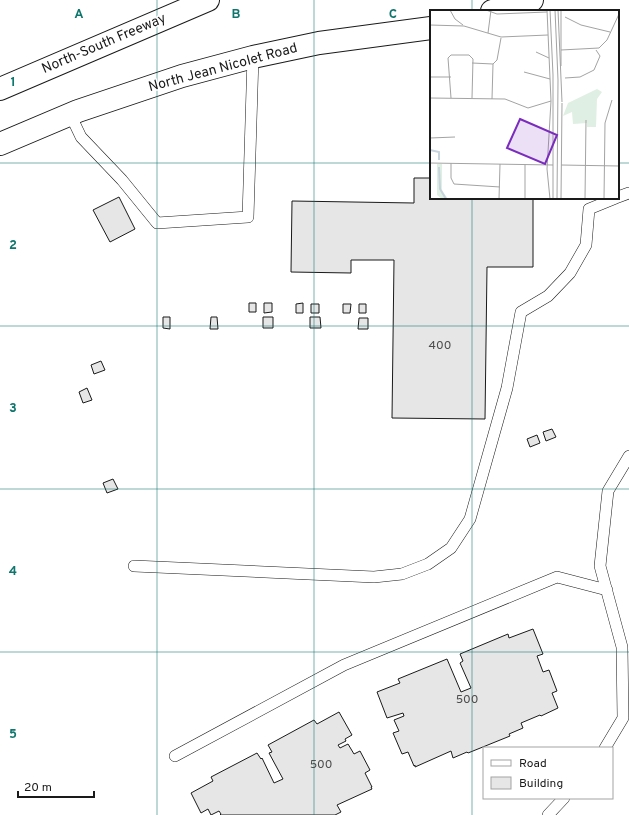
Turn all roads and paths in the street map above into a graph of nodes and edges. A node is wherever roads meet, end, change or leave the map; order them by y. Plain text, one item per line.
1 (208, 0) edge
2 (532, 0) edge
3 (496, 10) edge
4 (430, 28) edge
5 (253, 57) junction
6 (0, 89) edge
7 (70, 114) junction
8 (0, 144) edge
9 (629, 193) edge
10 (619, 197) edge
11 (614, 199) edge
12 (629, 456) edge
13 (134, 566) dead end
14 (607, 590) junction
15 (606, 747) edge
16 (176, 756) dead end
17 (563, 799) edge
18 (548, 815) edge

1 - 6 main road, North-South Freeway
2 - 3 main road
4 - 5 main road, North Jean Nicolet Road
5 - 7 main road, North Jean Nicolet Road
5 - 7 lane
7 - 8 main road, North Jean Nicolet Road
9 - 10 lane
11 - 13 lane
12 - 14 lane
14 - 15 lane
14 - 16 lane
17 - 18 lane

